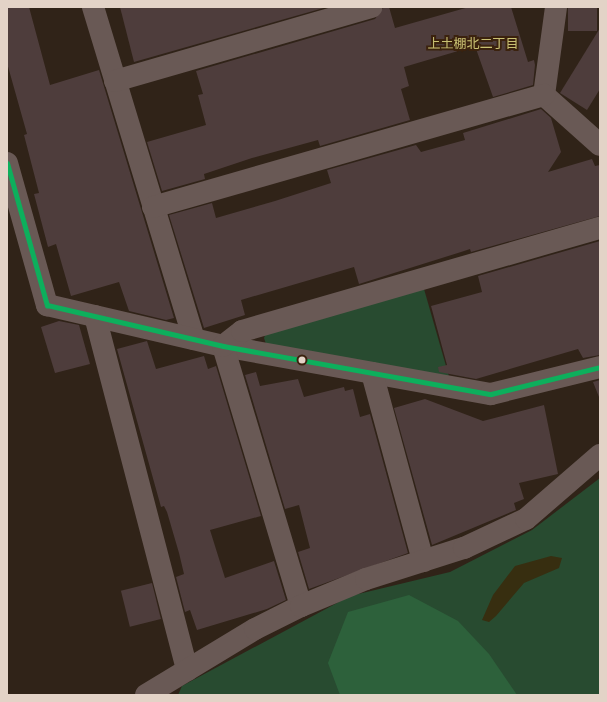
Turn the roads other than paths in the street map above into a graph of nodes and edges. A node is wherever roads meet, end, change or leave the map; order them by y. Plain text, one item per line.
1 (93, 7) edge
2 (372, 7) edge
3 (556, 7) edge
4 (115, 81) junction
5 (544, 95) junction
6 (600, 145) edge
7 (7, 163) edge
8 (153, 207) junction
9 (600, 228) edge
10 (95, 316) junction
11 (194, 339) junction
12 (223, 346) junction
13 (600, 367) edge
14 (372, 374) junction
15 (600, 455) edge
16 (423, 561) junction
17 (301, 606) junction
18 (187, 670) junction
19 (150, 694) edge

1 - 4 street
2 - 4 street
3 - 5 street
4 - 8 street
5 - 6 street
5 - 8 street
7 - 10 street
8 - 11 street
9 - 12 street
10 - 11 street
10 - 18 street
11 - 12 street
12 - 14 street
12 - 17 street
13 - 14 street
14 - 16 street
15 - 16 street
16 - 17 street
17 - 18 street
18 - 19 street

